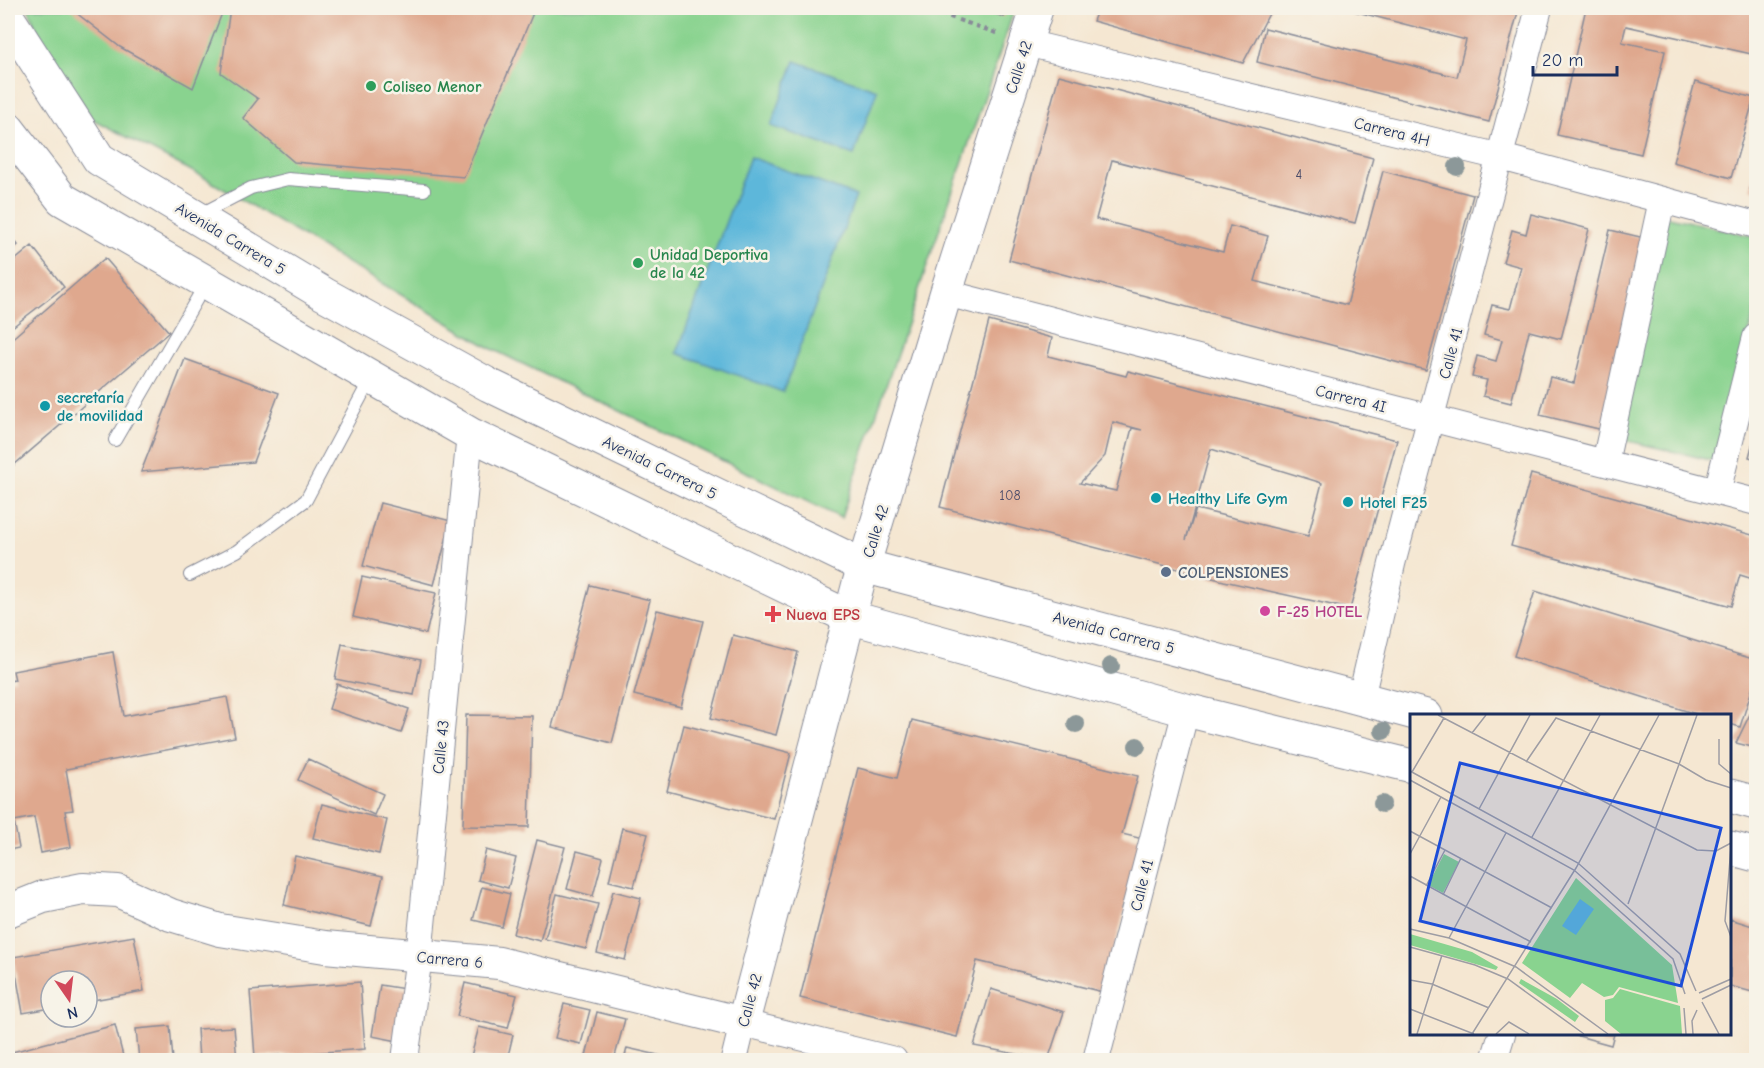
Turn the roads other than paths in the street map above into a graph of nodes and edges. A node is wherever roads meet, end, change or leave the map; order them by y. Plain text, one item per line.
1 (1037, 8) edge
2 (1539, 8) edge
3 (8, 18) edge
4 (1012, 38) junction
5 (8, 129) edge
6 (1501, 157) junction
7 (424, 190) dead end
8 (1662, 200) junction
9 (196, 217) junction
10 (1756, 225) edge
11 (206, 282) junction
12 (946, 293) junction
13 (1756, 337) edge
14 (372, 377) junction
15 (1432, 419) junction
16 (470, 434) junction
17 (115, 440) dead end
18 (1605, 463) junction
19 (1717, 492) junction
20 (1756, 502) edge
21 (864, 566) junction
22 (190, 575) dead end
23 (849, 617) junction
24 (1361, 698) junction
25 (1186, 710) junction
26 (1419, 714) edge
27 (1410, 766) edge
28 (1731, 796) edge
29 (1756, 803) edge
30 (1731, 848) edge
31 (1756, 855) edge
32 (8, 911) edge
33 (419, 956) junction
34 (743, 1023) junction
35 (1502, 1035) edge
36 (405, 1060) edge
37 (734, 1060) edge
38 (894, 1060) edge
39 (1096, 1060) edge
40 (1494, 1060) edge

1 - 4 street, Calle 42
2 - 6 street, Calle 41
3 - 9 main road, Avenida Carrera 5
4 - 6 street, Carrera 4H
4 - 12 street, Calle 42
5 - 11 main road
6 - 8 street, Carrera 4H
6 - 15 street, Calle 41
7 - 9 lane
8 - 10 street, Carrera 4H
8 - 18 street
9 - 21 main road, Avenida Carrera 5
11 - 14 main road
11 - 17 lane
12 - 15 street, Carrera 4I
12 - 21 street, Calle 42
13 - 19 street
14 - 16 main road
14 - 22 lane
15 - 18 street, Carrera 4I
15 - 24 street, Calle 41
16 - 23 main road
16 - 33 street, Calle 43
18 - 19 street, Carrera 4I
19 - 20 street, Carrera 4I
21 - 23 street, Calle 42
21 - 24 main road, Avenida Carrera 5
23 - 25 main road
23 - 34 street, Calle 42
24 - 26 main road, Avenida Carrera 5
25 - 27 main road
25 - 39 street, Calle 41
28 - 29 main road
30 - 31 main road
32 - 33 street, Carrera 6
33 - 34 street, Carrera 6
33 - 36 street, Calle 43
34 - 37 street, Calle 42
34 - 38 street, Carrera 6
35 - 40 street

